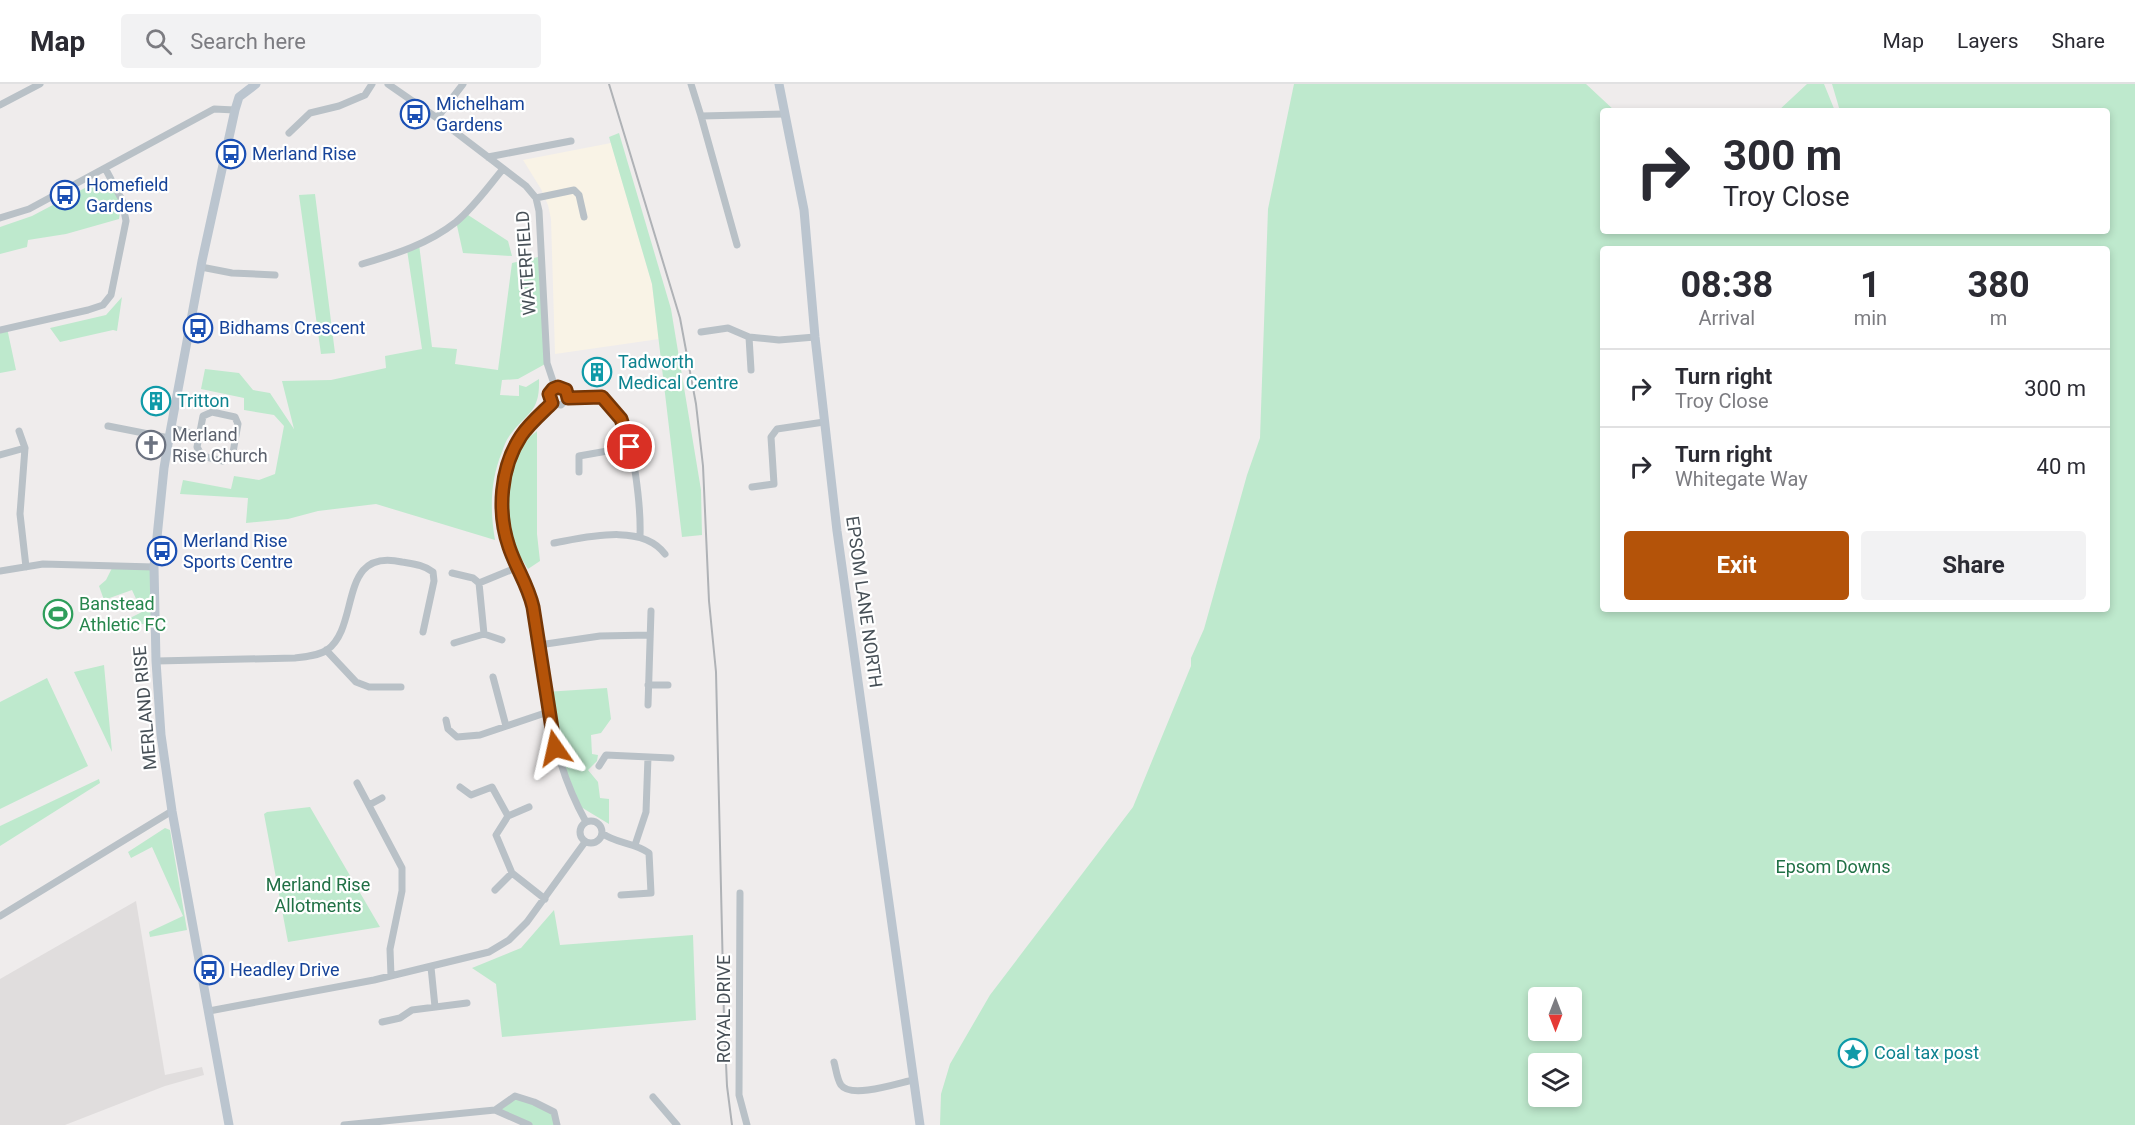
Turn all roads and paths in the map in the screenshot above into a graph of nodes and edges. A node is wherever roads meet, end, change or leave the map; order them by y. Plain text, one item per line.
1 (40, 84) edge
2 (256, 84) edge
3 (372, 84) edge
4 (388, 84) edge
5 (463, 84) edge
6 (691, 84) edge
7 (779, 84) edge
8 (0, 105) edge
9 (235, 110) junction
10 (785, 114) junction
11 (701, 116) junction
12 (437, 118) junction
13 (289, 134) dead end
14 (571, 141) dead end
15 (488, 157) junction
16 (105, 168) junction
17 (503, 169) junction
18 (536, 198) junction
19 (584, 217) dead end
20 (0, 218) edge
21 (737, 245) dead end
22 (362, 264) dead end
23 (201, 267) junction
24 (275, 275) dead end
25 (0, 330) edge
26 (702, 332) dead end
27 (749, 337) junction
28 (815, 337) junction
29 (751, 370) dead end
30 (555, 387) junction
31 (568, 398) junction
32 (552, 403) junction
33 (824, 422) junction
34 (108, 426) dead end
35 (19, 431) dead end
36 (170, 433) junction
37 (199, 435) junction
38 (630, 447) junction
39 (25, 448) junction
40 (0, 455) edge
41 (579, 472) dead end
42 (752, 487) dead end
43 (640, 536) junction
44 (554, 543) dead end
45 (665, 554) dead end
46 (26, 567) junction
47 (154, 567) junction
48 (518, 567) junction
49 (0, 571) edge
50 (452, 573) dead end
51 (479, 583) junction
52 (651, 611) dead end
53 (423, 632) dead end
54 (484, 634) junction
55 (650, 635) junction
56 (502, 640) dead end
57 (454, 643) dead end
58 (539, 645) junction
59 (327, 650) junction
60 (156, 661) junction
61 (493, 677) dead end
62 (648, 685) junction
63 (668, 685) dead end
64 (401, 687) dead end
65 (648, 705) dead end
66 (548, 712) junction
67 (446, 720) dead end
68 (506, 726) junction
69 (648, 758) junction
70 (671, 758) dead end
71 (599, 766) dead end
72 (357, 783) dead end
73 (460, 787) dead end
74 (382, 798) dead end
75 (369, 805) junction
76 (530, 807) dead end
77 (172, 811) junction
78 (508, 816) junction
79 (586, 822) junction
80 (602, 833) junction
81 (585, 842) junction
82 (635, 845) junction
83 (513, 873) junction
84 (495, 890) dead end
85 (740, 892) dead end
86 (621, 895) dead end
87 (545, 899) junction
88 (0, 916) edge
89 (432, 967) junction
90 (391, 976) junction
91 (467, 1003) dead end
92 (435, 1007) junction
93 (209, 1011) junction
94 (382, 1022) dead end
95 (834, 1062) dead end
96 (914, 1080) junction
97 (652, 1097) dead end
98 (495, 1110) junction
99 (388, 1122) edge
100 (229, 1125) edge
101 (344, 1125) edge
102 (529, 1125) edge
103 (556, 1125) edge
104 (677, 1125) edge
105 (747, 1125) edge
106 (920, 1125) edge

1 - 8 street
2 - 9 street
3 - 13 street
4 - 12 street, WATERFIELD
5 - 12 street
6 - 11 street
7 - 10 street, EPSOM LANE NORTH
9 - 16 street
9 - 23 street, MERLAND RISE
10 - 11 street
10 - 28 street, EPSOM LANE NORTH
11 - 21 street
12 - 15 street, WATERFIELD
14 - 15 street
15 - 17 street, WATERFIELD
16 - 20 street
16 - 25 street
17 - 18 street, WATERFIELD
17 - 22 street
18 - 19 street
18 - 30 street, WATERFIELD
23 - 24 street
23 - 36 street, MERLAND RISE
26 - 27 street
27 - 28 street
27 - 29 street
28 - 33 street, EPSOM LANE NORTH
30 - 31 street
30 - 32 street
31 - 32 street
31 - 38 street
32 - 48 street
33 - 42 street
33 - 96 street, EPSOM LANE NORTH
34 - 36 street
35 - 39 street
36 - 37 street
36 - 47 street, MERLAND RISE
37 - 37 street
38 - 41 street
38 - 43 street
39 - 40 street
39 - 46 street
43 - 44 street
43 - 45 street
46 - 47 street
46 - 49 street
47 - 60 street, MERLAND RISE
48 - 51 street
48 - 58 street
50 - 51 street
51 - 54 street
52 - 55 street
53 - 59 street
54 - 56 street
54 - 57 street
55 - 58 street
55 - 62 street
58 - 66 street
59 - 60 street
59 - 64 street
60 - 77 street, MERLAND RISE
61 - 68 street
62 - 63 street
62 - 65 street
66 - 68 street
66 - 79 street
67 - 68 street
69 - 70 street
69 - 71 street
69 - 82 street
72 - 75 street
73 - 78 street
74 - 75 street
75 - 90 street
76 - 78 street
77 - 88 street
77 - 93 street, MERLAND RISE
78 - 83 street
79 - 80 street
79 - 81 street
80 - 81 street
80 - 82 street
81 - 87 street
82 - 86 street
83 - 84 street
83 - 87 street
85 - 105 street, ROYAL DRIVE
87 - 89 street
89 - 90 street
89 - 92 street
90 - 93 street
91 - 92 street
92 - 94 street
93 - 100 street, MERLAND RISE
95 - 96 street
96 - 106 street, EPSOM LANE NORTH
97 - 104 street
98 - 99 street
98 - 102 street
98 - 103 street
99 - 101 street

